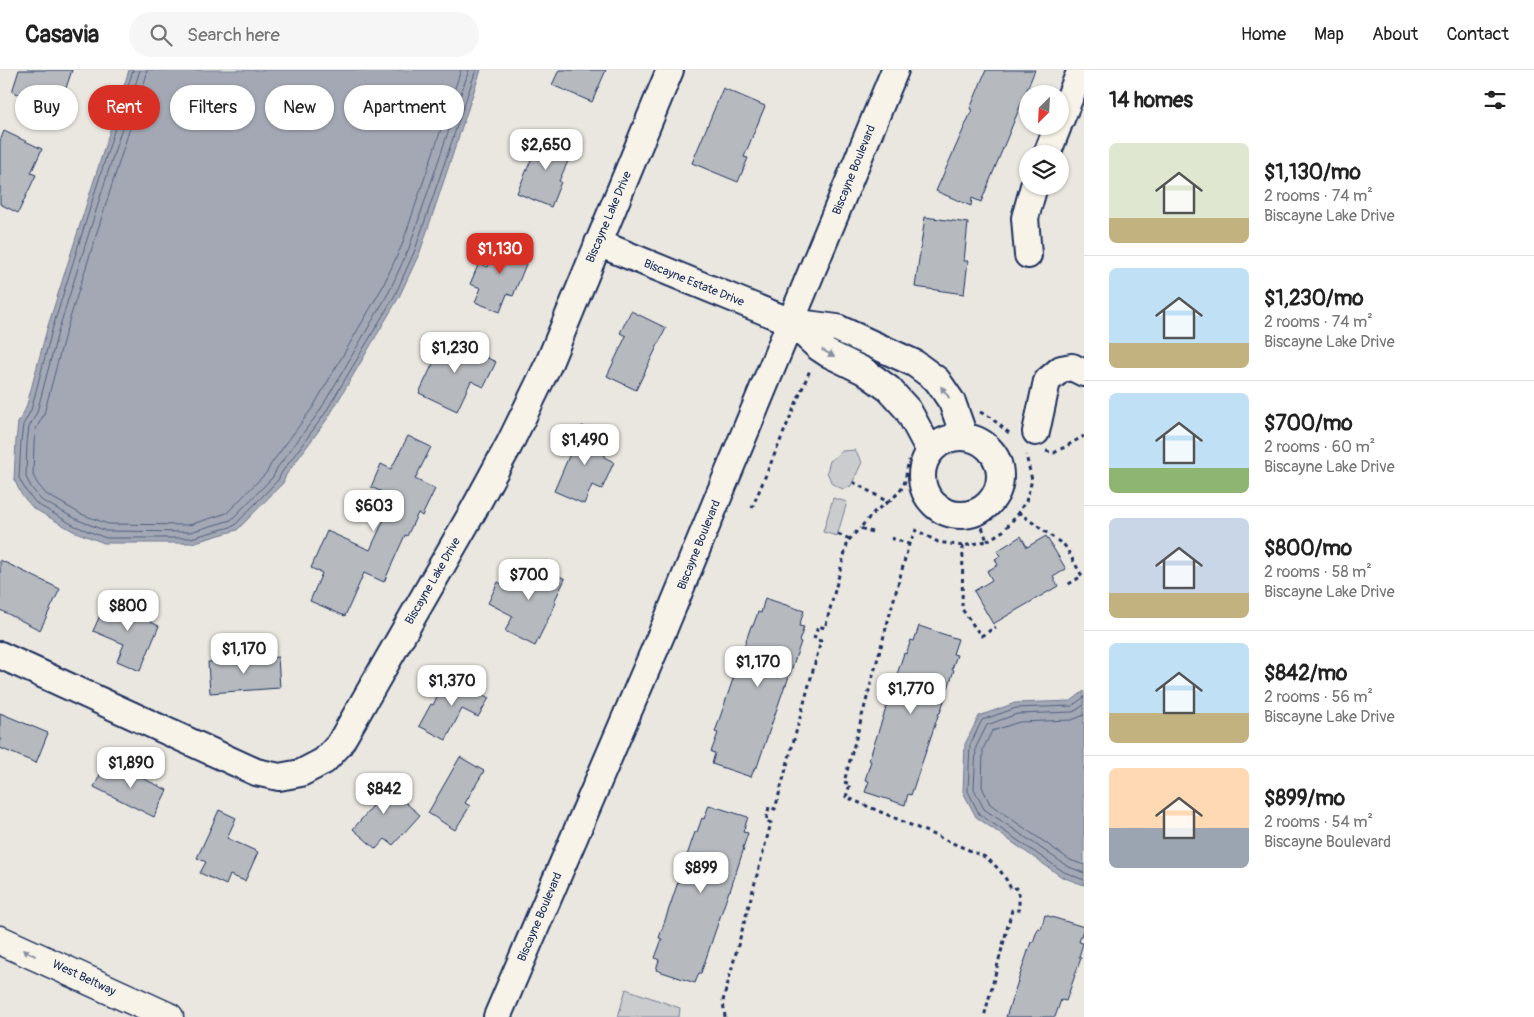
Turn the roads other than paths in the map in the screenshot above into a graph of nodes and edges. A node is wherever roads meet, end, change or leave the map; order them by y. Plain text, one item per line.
1 (670, 70) edge
2 (895, 70) edge
3 (1081, 70) edge
4 (1069, 99) edge
5 (1031, 195) edge
6 (598, 243) junction
7 (1028, 255) dead end
8 (791, 322) junction
9 (1084, 373) edge
10 (964, 436) junction
11 (1033, 449) road end
12 (920, 454) junction
13 (0, 655) edge
14 (0, 940) edge
15 (168, 1017) edge
16 (497, 1017) edge

1 - 6 street, Biscayne Lake Drive
2 - 8 street, Biscayne Boulevard
3 - 4 street
5 - 7 street
6 - 8 street, Biscayne Estate Drive
6 - 13 street, Biscayne Lake Drive
10 -> 8 street
8 -> 12 street
8 - 16 street, Biscayne Boulevard
9 - 11 street
10 - 12 street
10 - 12 street
15 -> 14 highway, West Beltway

